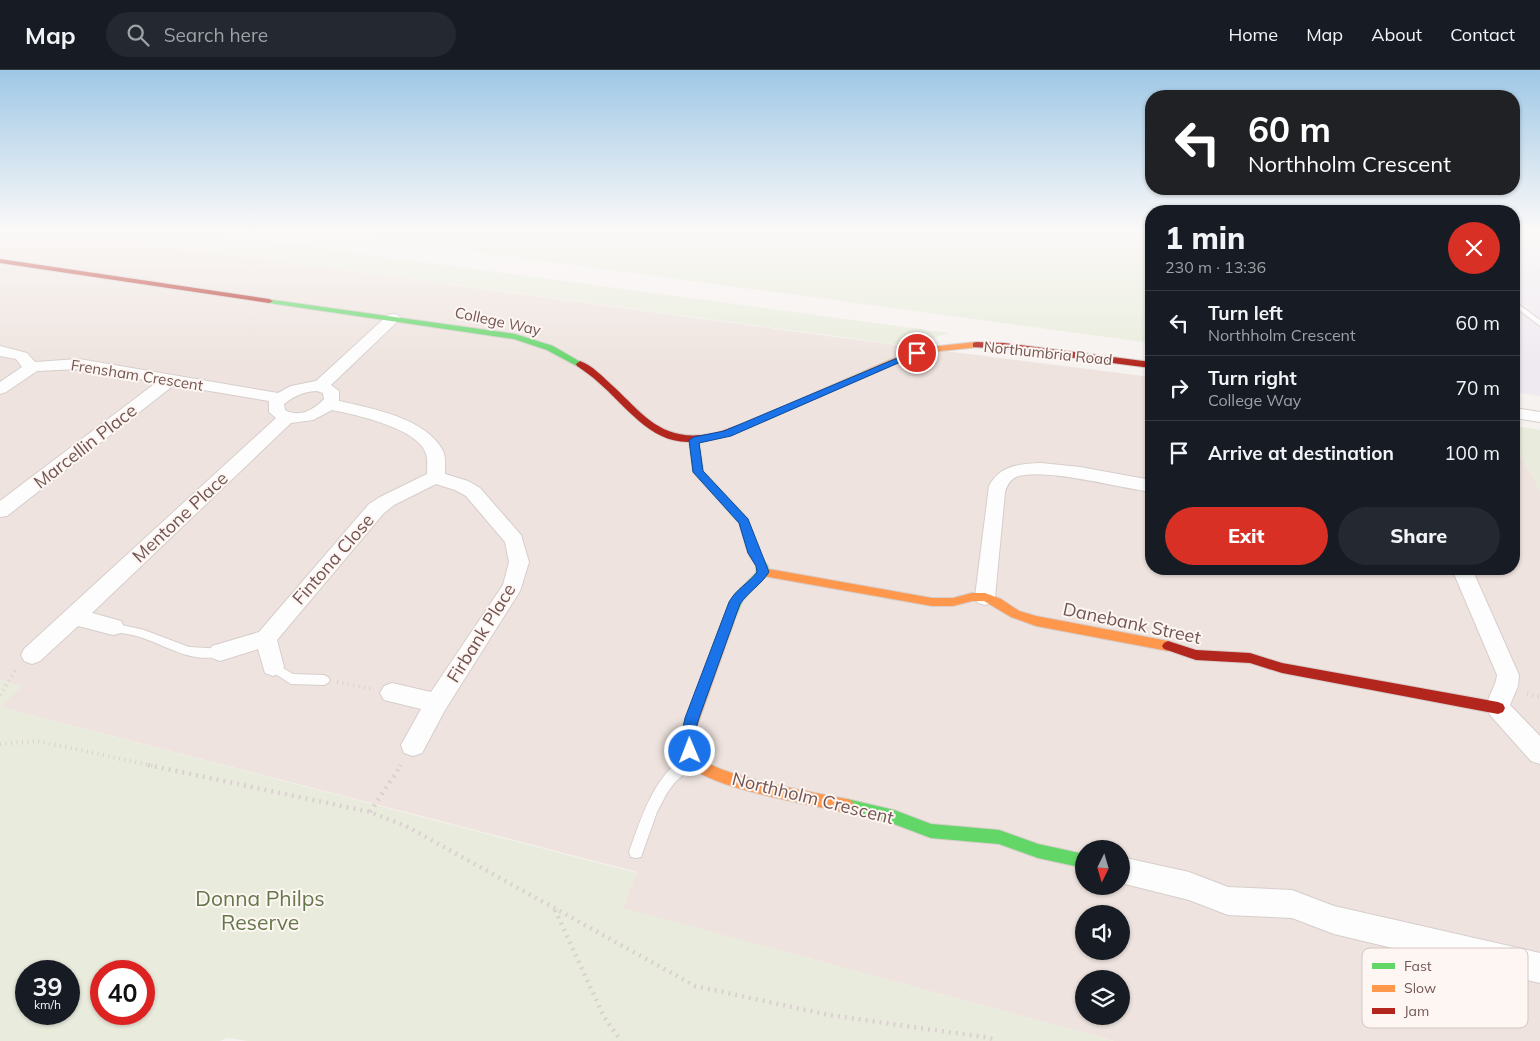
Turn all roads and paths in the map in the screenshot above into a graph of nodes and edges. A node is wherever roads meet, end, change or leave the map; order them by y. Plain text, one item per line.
1 (93, 275) edge
2 (1520, 308) edge
3 (393, 318) junction
4 (1540, 324) edge
5 (944, 348) joint
6 (0, 351) edge
7 (1145, 364) edge
8 (33, 367) junction
9 (170, 380) junction
10 (320, 386) junction
11 (0, 389) edge
12 (280, 398) junction
13 (329, 404) junction
14 (1520, 414) edge
15 (287, 417) junction
16 (1540, 417) edge
17 (694, 440) junction
18 (436, 477) junction
19 (1145, 485) edge
20 (0, 511) edge
21 (763, 572) junction
22 (1465, 575) edge
23 (985, 597) junction
24 (74, 617) junction
25 (113, 627) joint
26 (266, 638) junction
27 (220, 652) joint
28 (32, 655) joint
29 (273, 667) joint
30 (324, 680) joint
31 (392, 693) joint
32 (0, 695) edge
33 (437, 703) junction
34 (1498, 708) junction
35 (0, 744) edge
36 (413, 745) joint
37 (1540, 753) edge
38 (693, 758) junction
39 (370, 812) junction
40 (636, 852) dead end
41 (1075, 860) edge
42 (1130, 872) edge
43 (555, 910) junction
44 (1454, 948) edge
45 (621, 1041) edge
46 (996, 1041) edge

1 - 3 street, College Way
2 - 4 lane
3 - 10 street
3 - 17 street, College Way
5 - 7 street, Northumbria Road
5 - 17 street, College Way
6 - 8 street
8 - 9 street, Frensham Crescent
8 - 11 street
9 - 12 street, Frensham Crescent
9 - 20 street, Marcellin Place
10 - 12 street
10 - 13 street
12 - 15 street
13 - 15 street
13 - 18 street
14 - 16 street
15 - 24 street, Mentone Place
17 - 21 street
18 - 26 street, Fintona Close
18 - 33 street, Firbank Place
19 - 23 street
21 - 23 street
21 - 38 street
22 - 34 street
23 - 34 street, Danebank Street
24 - 25 street
24 - 28 street, Mentone Place
25 - 27 lane
26 - 27 street
26 - 29 street
28 - 32 path
29 - 30 lane
30 - 31 path
31 - 33 street
33 - 36 street, Firbank Place
34 - 37 street
35 - 39 path
36 - 39 path
38 - 40 lane
38 - 41 street, Northholm Crescent
39 - 43 path
42 - 44 street
43 - 45 path
43 - 46 path

